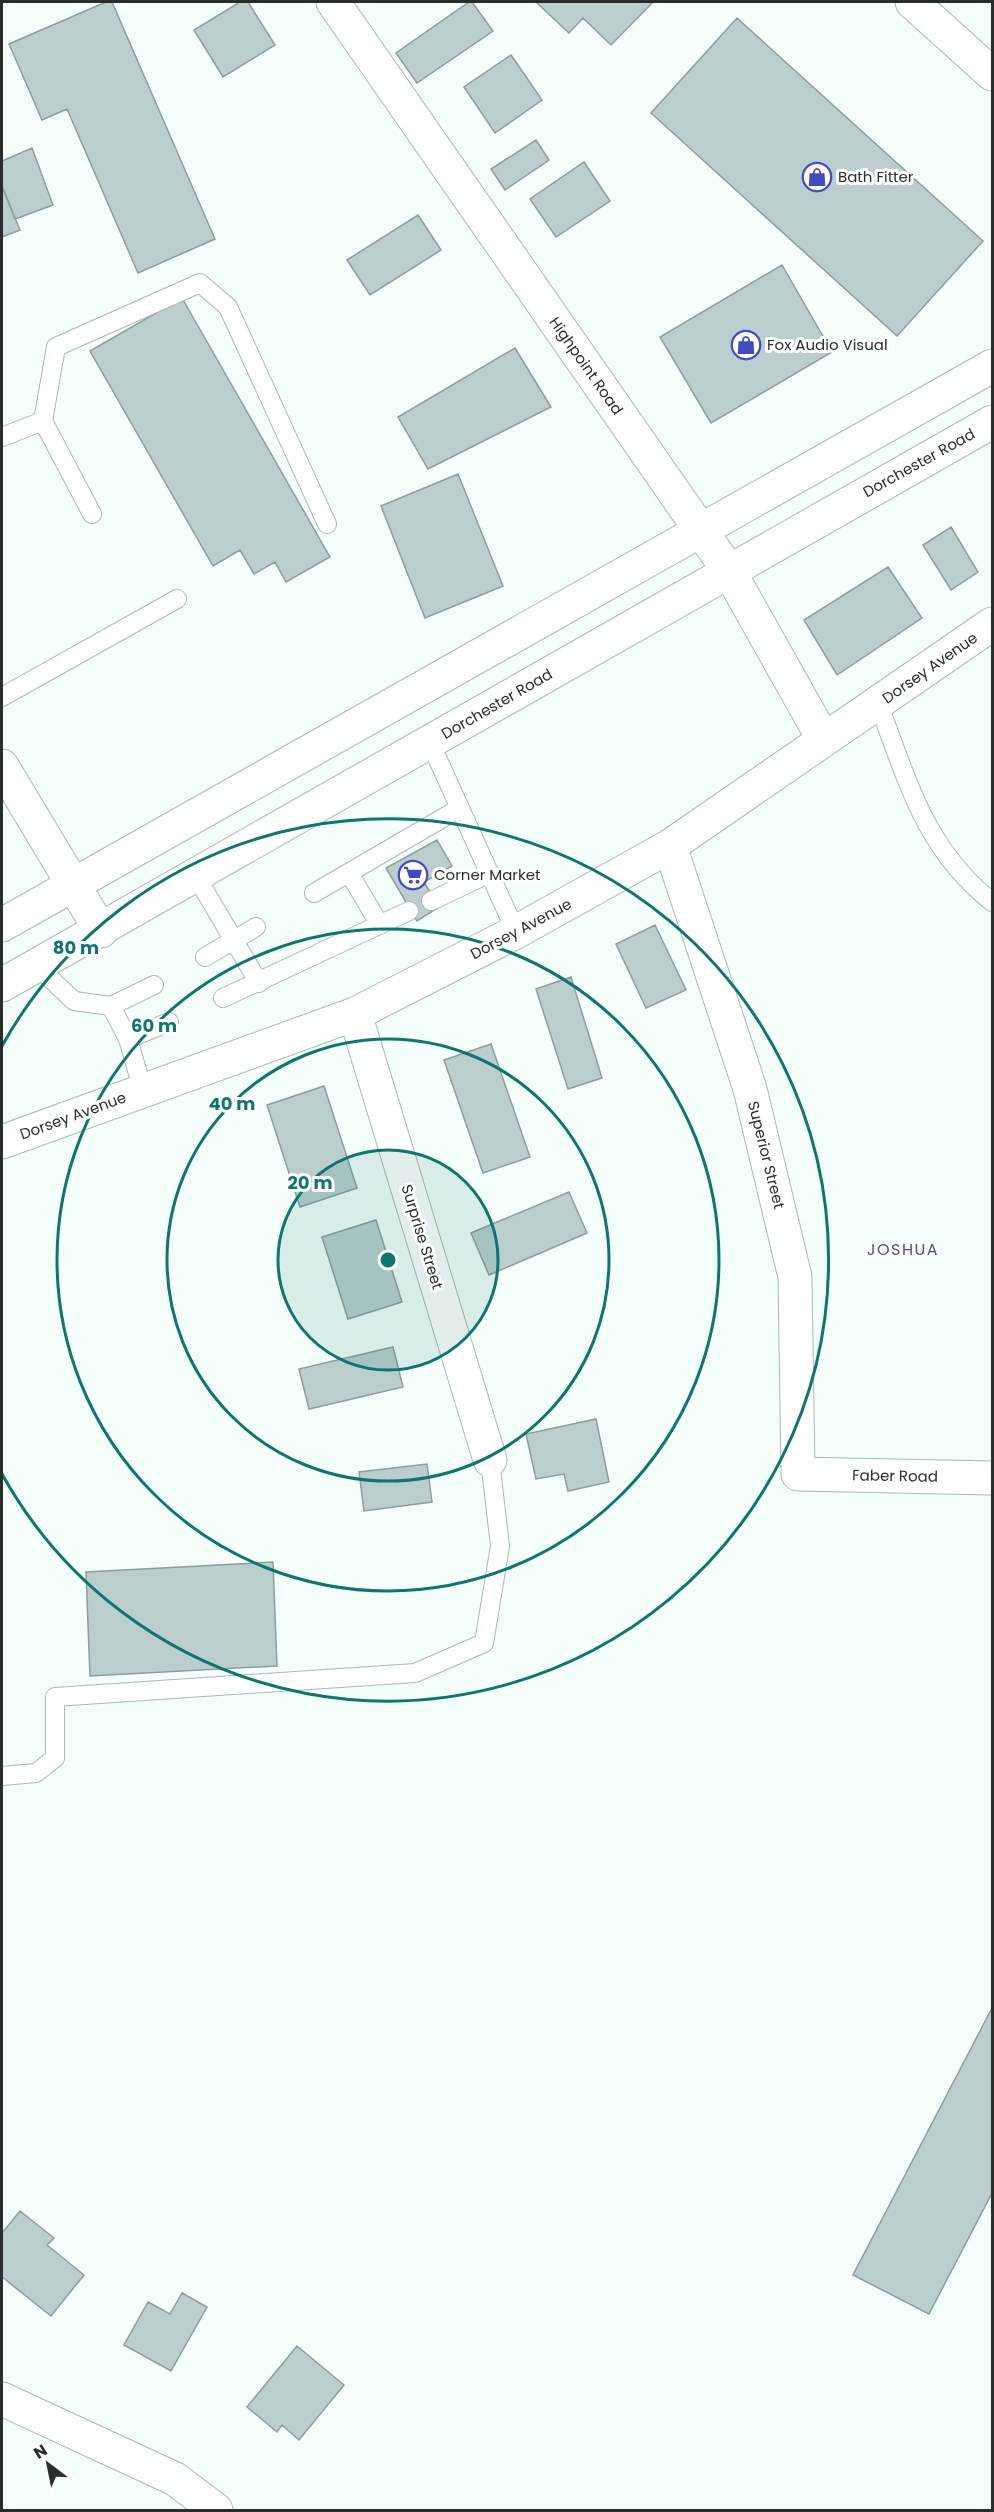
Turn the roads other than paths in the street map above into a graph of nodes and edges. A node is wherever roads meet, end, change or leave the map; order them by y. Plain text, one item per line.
1 (333, 2) edge
2 (912, 2) edge
3 (993, 74) edge
4 (993, 366) edge
5 (43, 421) junction
6 (993, 422) edge
7 (2, 437) edge
8 (92, 514) dead end
9 (327, 524) dead end
10 (702, 531) junction
11 (729, 571) junction
12 (177, 599) dead end
13 (993, 624) edge
14 (2, 697) edge
15 (878, 703) junction
16 (824, 740) junction
17 (430, 742) junction
18 (2, 768) edge
19 (460, 808) junction
20 (669, 846) junction
21 (349, 873) junction
22 (490, 873) junction
23 (196, 876) junction
24 (73, 885) junction
25 (314, 893) dead end
26 (430, 901) dead end
27 (993, 902) edge
28 (409, 911) dead end
29 (2, 925) edge
30 (380, 925) junction
31 (256, 927) dead end
32 (101, 931) junction
33 (516, 932) junction
34 (234, 940) junction
35 (206, 957) dead end
36 (37, 966) junction
37 (259, 983) junction
38 (2, 985) edge
39 (154, 985) dead end
40 (223, 998) dead end
41 (111, 1006) junction
42 (355, 1014) junction
43 (169, 1022) dead end
44 (128, 1039) junction
45 (143, 1091) junction
46 (2, 1142) edge
47 (490, 1460) joint
48 (798, 1474) joint
49 (993, 1478) edge
50 (2, 1776) edge
51 (2, 2399) edge
52 (216, 2511) edge

1 - 10 street, Highpoint Road
2 - 3 street
4 - 10 street
5 - 7 lane
5 - 8 lane
5 - 9 lane
6 - 11 street, Dorchester Road
10 - 11 street, Highpoint Road
10 - 24 street
11 - 16 street, Highpoint Road
11 - 17 street, Dorchester Road
12 - 14 lane
13 - 15 street, Dorsey Avenue
15 - 16 street, Dorsey Avenue
15 - 27 lane
16 - 20 street, Dorsey Avenue
17 - 19 lane
17 - 23 street, Dorchester Road
18 - 24 street
19 - 21 lane
19 - 22 lane
20 - 33 street, Dorsey Avenue
20 - 48 street, Superior Street
21 - 25 lane
21 - 30 lane
22 - 26 lane
22 - 33 lane
23 - 32 street, Dorchester Road
23 - 34 lane
24 - 29 street
24 - 32 street
28 - 30 lane
30 - 37 lane
31 - 34 lane
32 - 36 street, Dorchester Road
33 - 42 street, Dorsey Avenue
34 - 35 lane
34 - 37 lane
36 - 38 street, Dorchester Road
36 - 41 lane
37 - 40 lane
39 - 41 lane
41 - 44 lane
42 - 45 street, Dorsey Avenue
42 - 47 street, Surprise Street
43 - 44 lane
44 - 45 lane
45 - 46 street, Dorsey Avenue
47 - 50 lane
48 - 49 street, Faber Road
51 - 52 street

